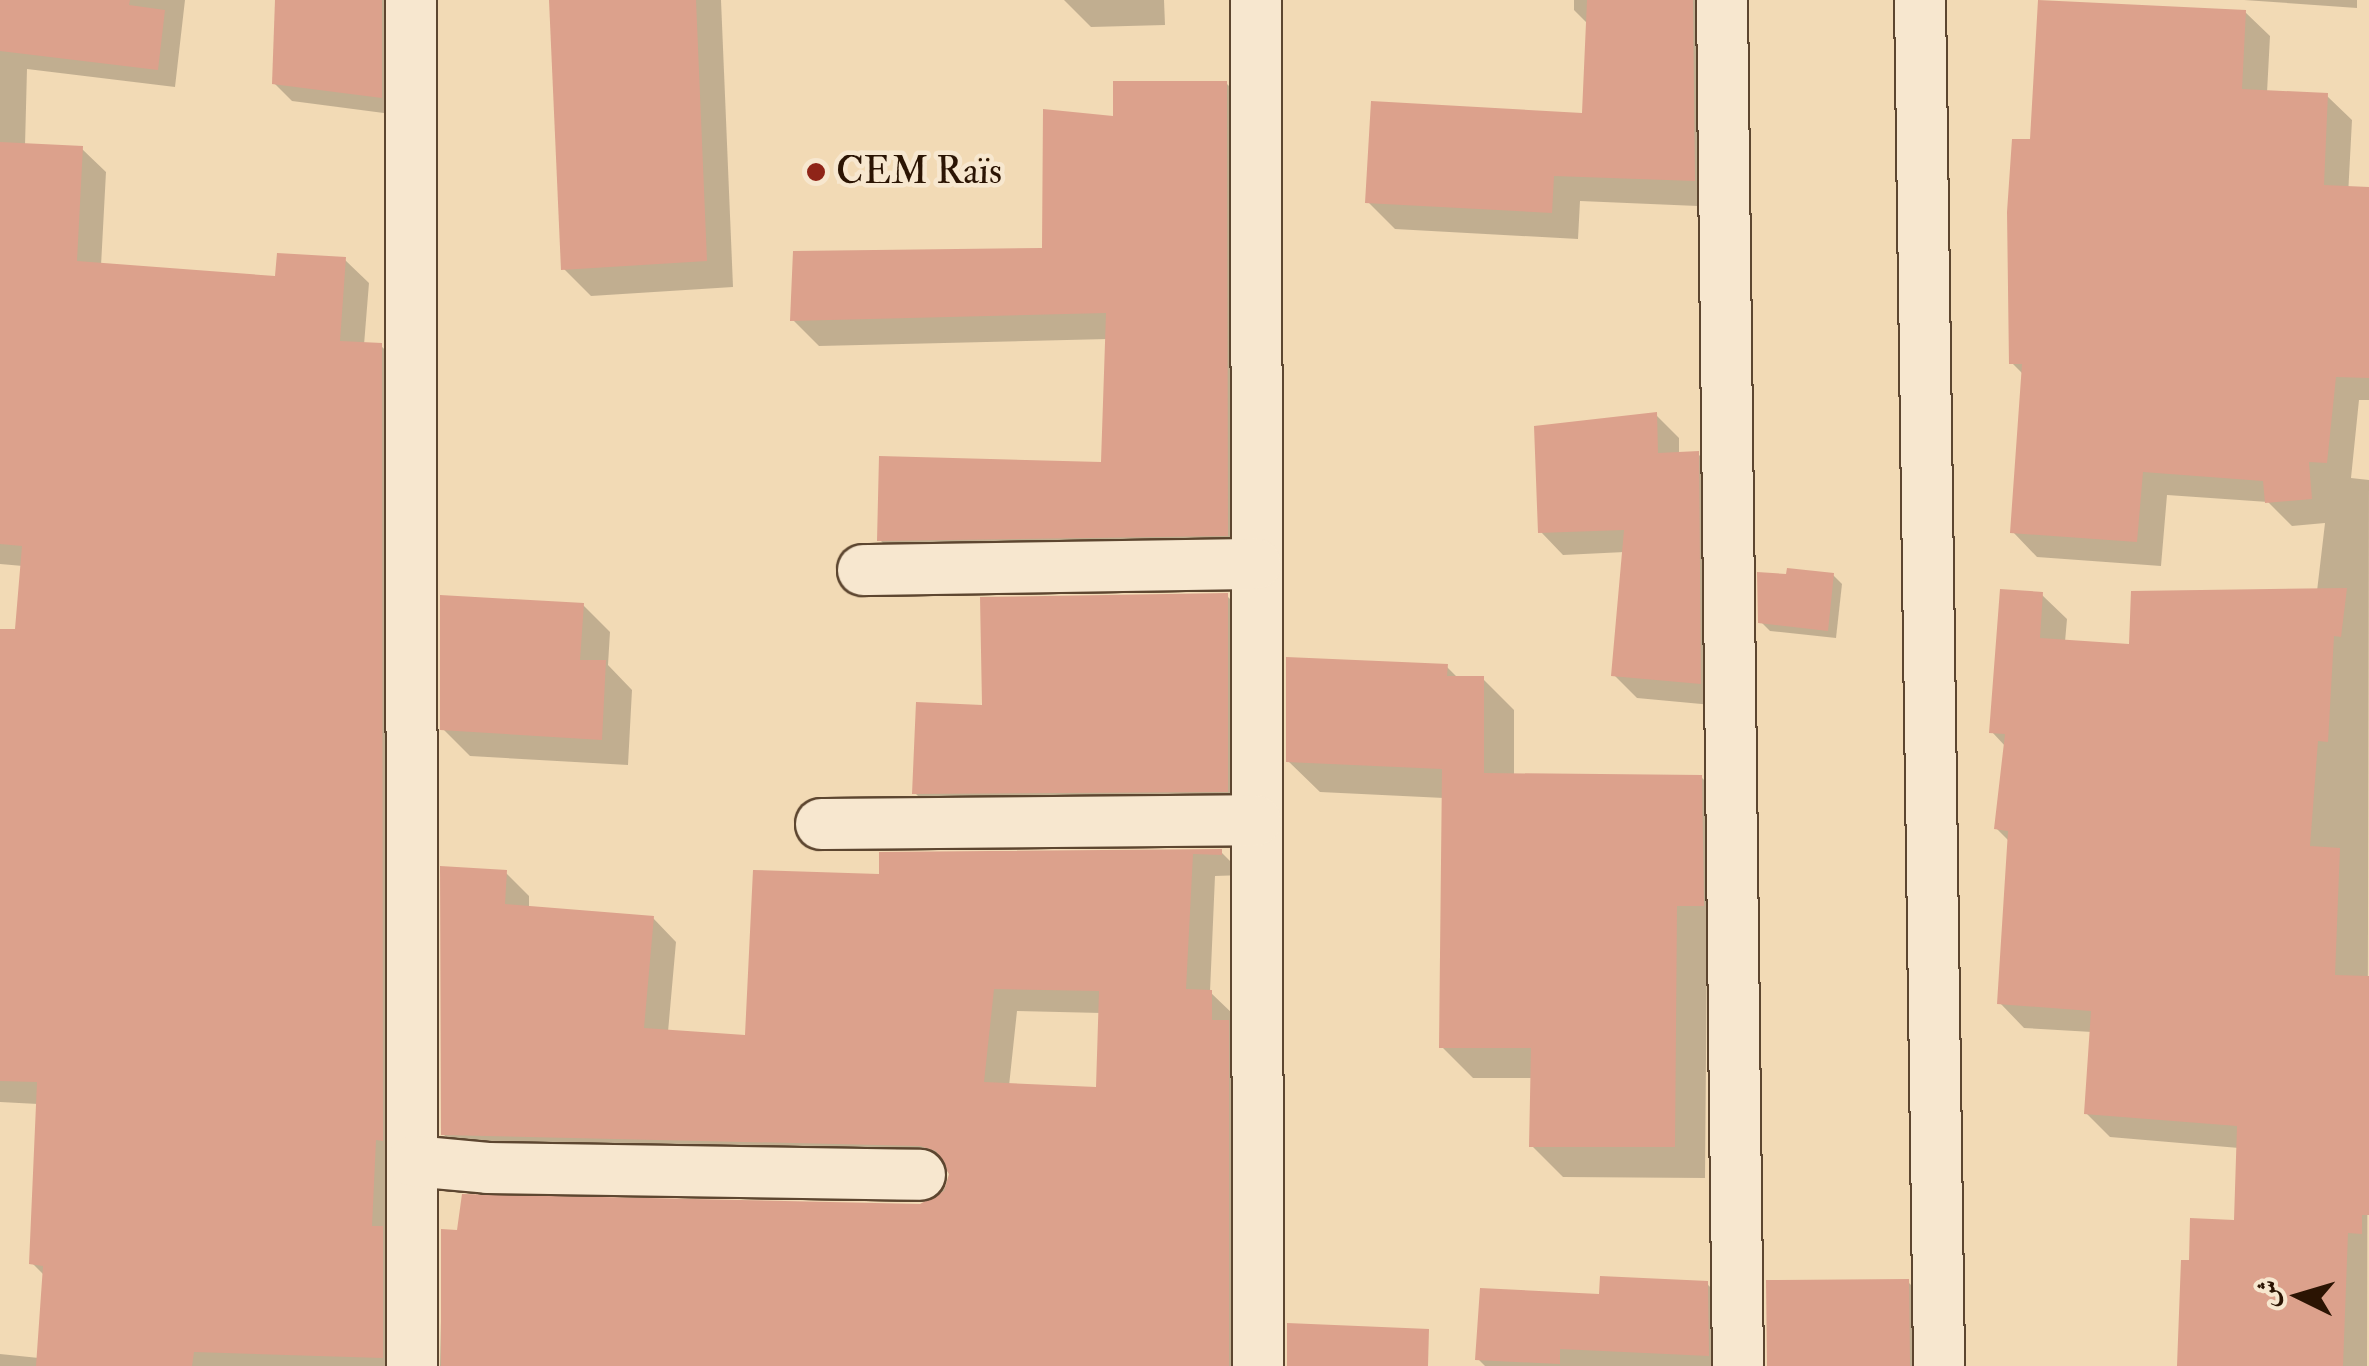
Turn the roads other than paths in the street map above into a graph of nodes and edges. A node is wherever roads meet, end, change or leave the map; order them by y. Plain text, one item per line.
1 (412, 0) edge
2 (1256, 0) edge
3 (1722, 0) edge
4 (1920, 0) edge
5 (1256, 564) junction
6 (863, 570) dead end
7 (1256, 820) junction
8 (821, 824) dead end
9 (414, 1161) junction
10 (920, 1175) dead end
11 (412, 1366) edge
12 (1258, 1366) edge
13 (1738, 1366) edge
14 (1939, 1366) edge

1 - 9 street
2 - 5 street
3 - 13 street
4 - 14 street
5 - 6 street
5 - 7 street
7 - 8 street
7 - 12 street
9 - 10 street
9 - 11 street

